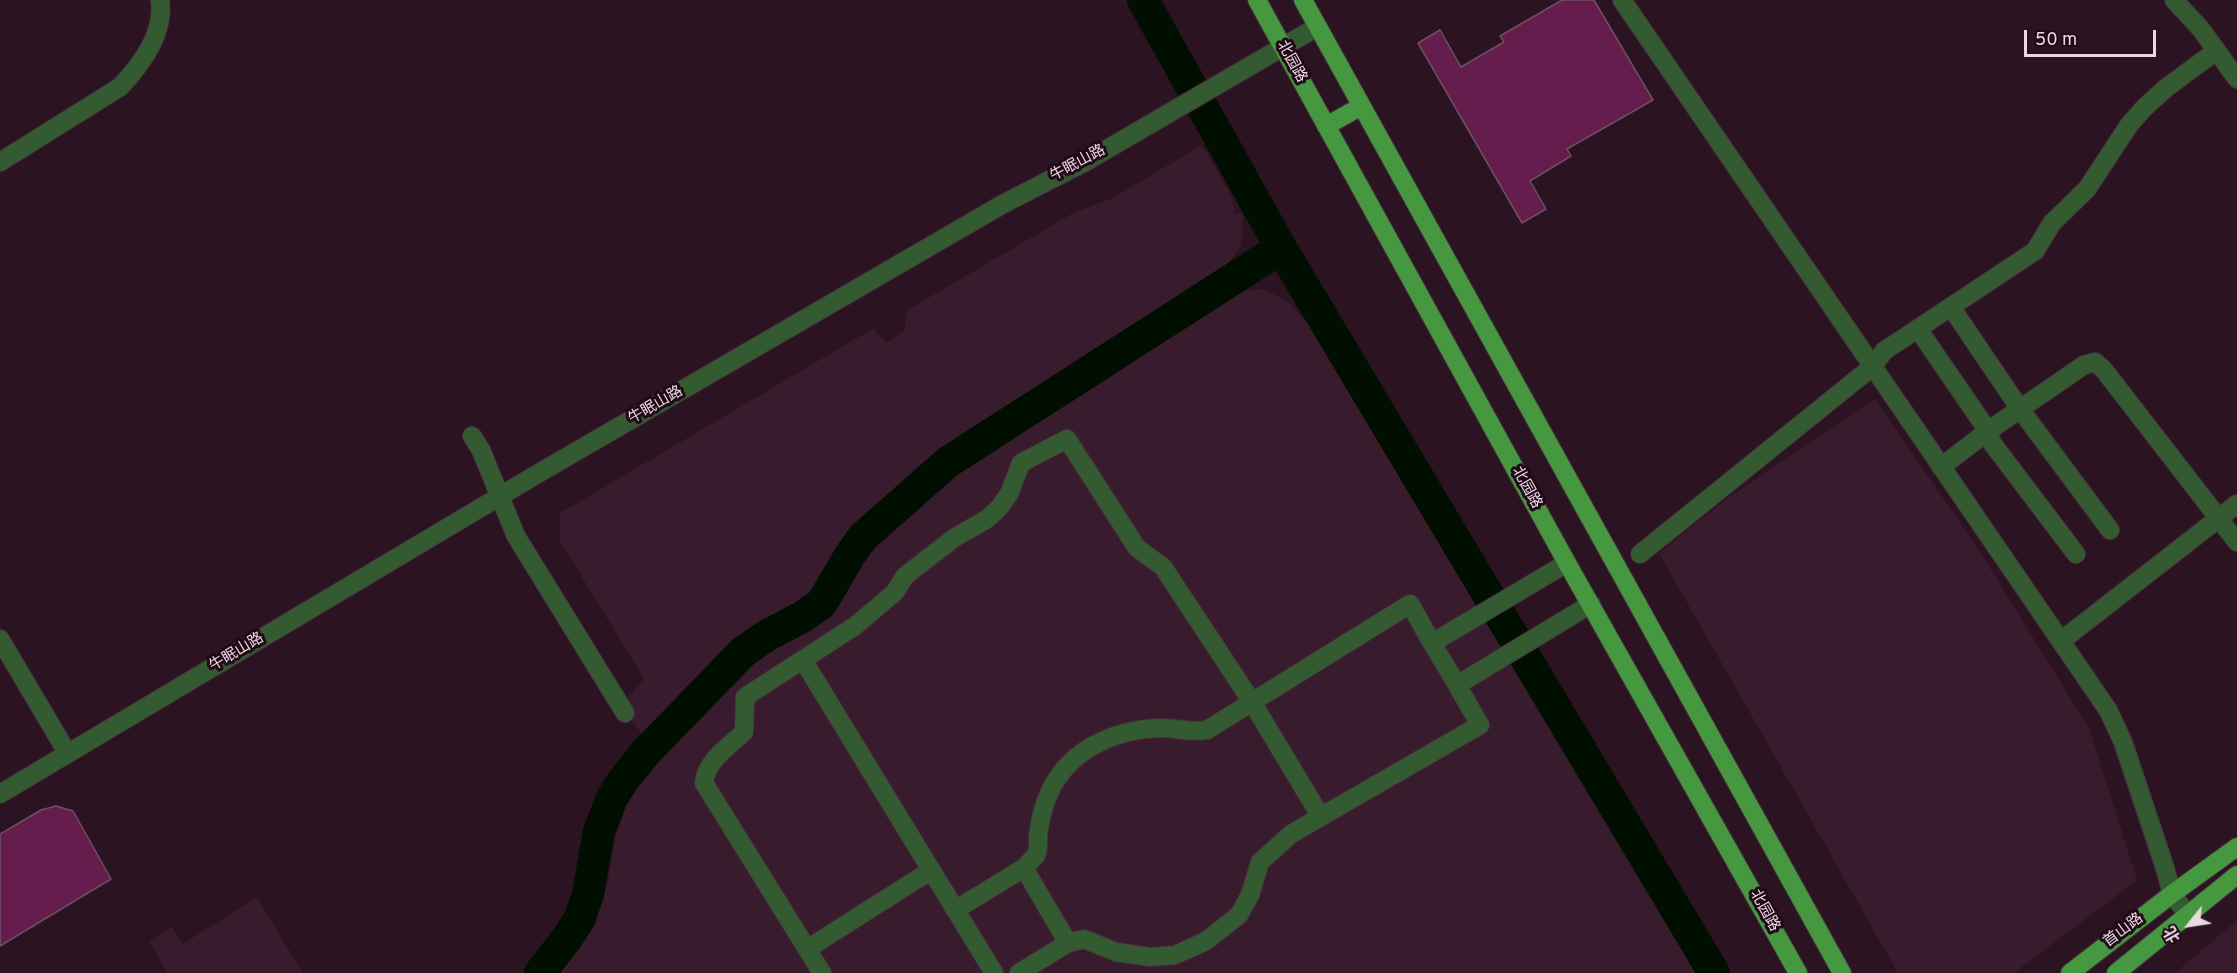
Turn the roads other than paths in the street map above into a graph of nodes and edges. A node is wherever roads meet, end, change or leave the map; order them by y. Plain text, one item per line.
1 (160, 0) edge
2 (1257, 0) edge
3 (1303, 0) edge
4 (1622, 0) edge
5 (2174, 0) edge
6 (1317, 27) junction
7 (1283, 47) junction
8 (2216, 51) junction
9 (2237, 79) edge
10 (1360, 107) junction
11 (1326, 126) junction
12 (0, 162) edge
13 (1951, 307) junction
14 (1918, 329) junction
15 (1872, 367) junction
16 (2020, 409) junction
17 (1988, 431) junction
18 (472, 436) dead end
19 (1941, 467) junction
20 (500, 496) junction
21 (2237, 504) edge
22 (2218, 519) junction
23 (2110, 530) dead end
24 (2237, 542) edge
25 (1640, 554) dead end
26 (2076, 554) dead end
27 (1567, 563) junction
28 (1591, 604) junction
29 (0, 639) edge
30 (2061, 641) junction
31 (1432, 643) junction
32 (803, 660) junction
33 (1457, 685) junction
34 (1252, 702) junction
35 (625, 713) dead end
36 (68, 754) junction
37 (0, 794) edge
38 (1321, 817) junction
39 (2237, 848) edge
40 (1024, 868) junction
41 (930, 871) junction
42 (2237, 875) edge
43 (2172, 894) junction
44 (955, 910) junction
45 (2187, 914) junction
46 (1068, 943) junction
47 (807, 949) junction
48 (822, 973) edge
49 (994, 973) edge
50 (1019, 973) edge
51 (1798, 973) edge
52 (1842, 973) edge
53 (2070, 973) edge
54 (2116, 973) edge

1 - 12 street
2 - 7 main road, 北园路
3 - 6 main road
4 - 15 street
5 - 8 street
6 - 7 street, 牛眠山路
6 - 10 main road
7 - 11 main road, 北园路
7 - 20 street, 牛眠山路
8 - 9 street
8 - 13 street
10 - 11 main road
10 - 52 main road
11 - 27 main road, 北园路
13 - 14 street
13 - 16 street
14 - 15 street
14 - 17 street
15 - 19 street
15 - 25 street
16 - 17 street
16 - 22 street
16 - 23 street
17 - 19 street
17 - 26 street
18 - 20 street
19 - 30 street
20 - 35 street
20 - 36 street, 牛眠山路
21 - 22 street
22 - 24 street
22 - 30 street
27 - 28 main road, 北园路
27 - 31 street
28 - 33 street
28 - 51 main road, 北园路
29 - 36 street
30 - 43 street
31 - 33 street
31 - 34 street
32 - 34 street
32 - 41 street
32 - 47 street
33 - 38 street
34 - 38 street
34 - 40 street
36 - 37 street, 牛眠山路
38 - 46 street
39 - 43 main road, 首山路
40 - 44 street
40 - 46 street
41 - 44 street
41 - 47 street
42 - 45 main road, 首山路
43 - 45 street
43 - 53 main road, 首山路
44 - 49 street
45 - 54 main road, 首山路
46 - 50 street
47 - 48 street

